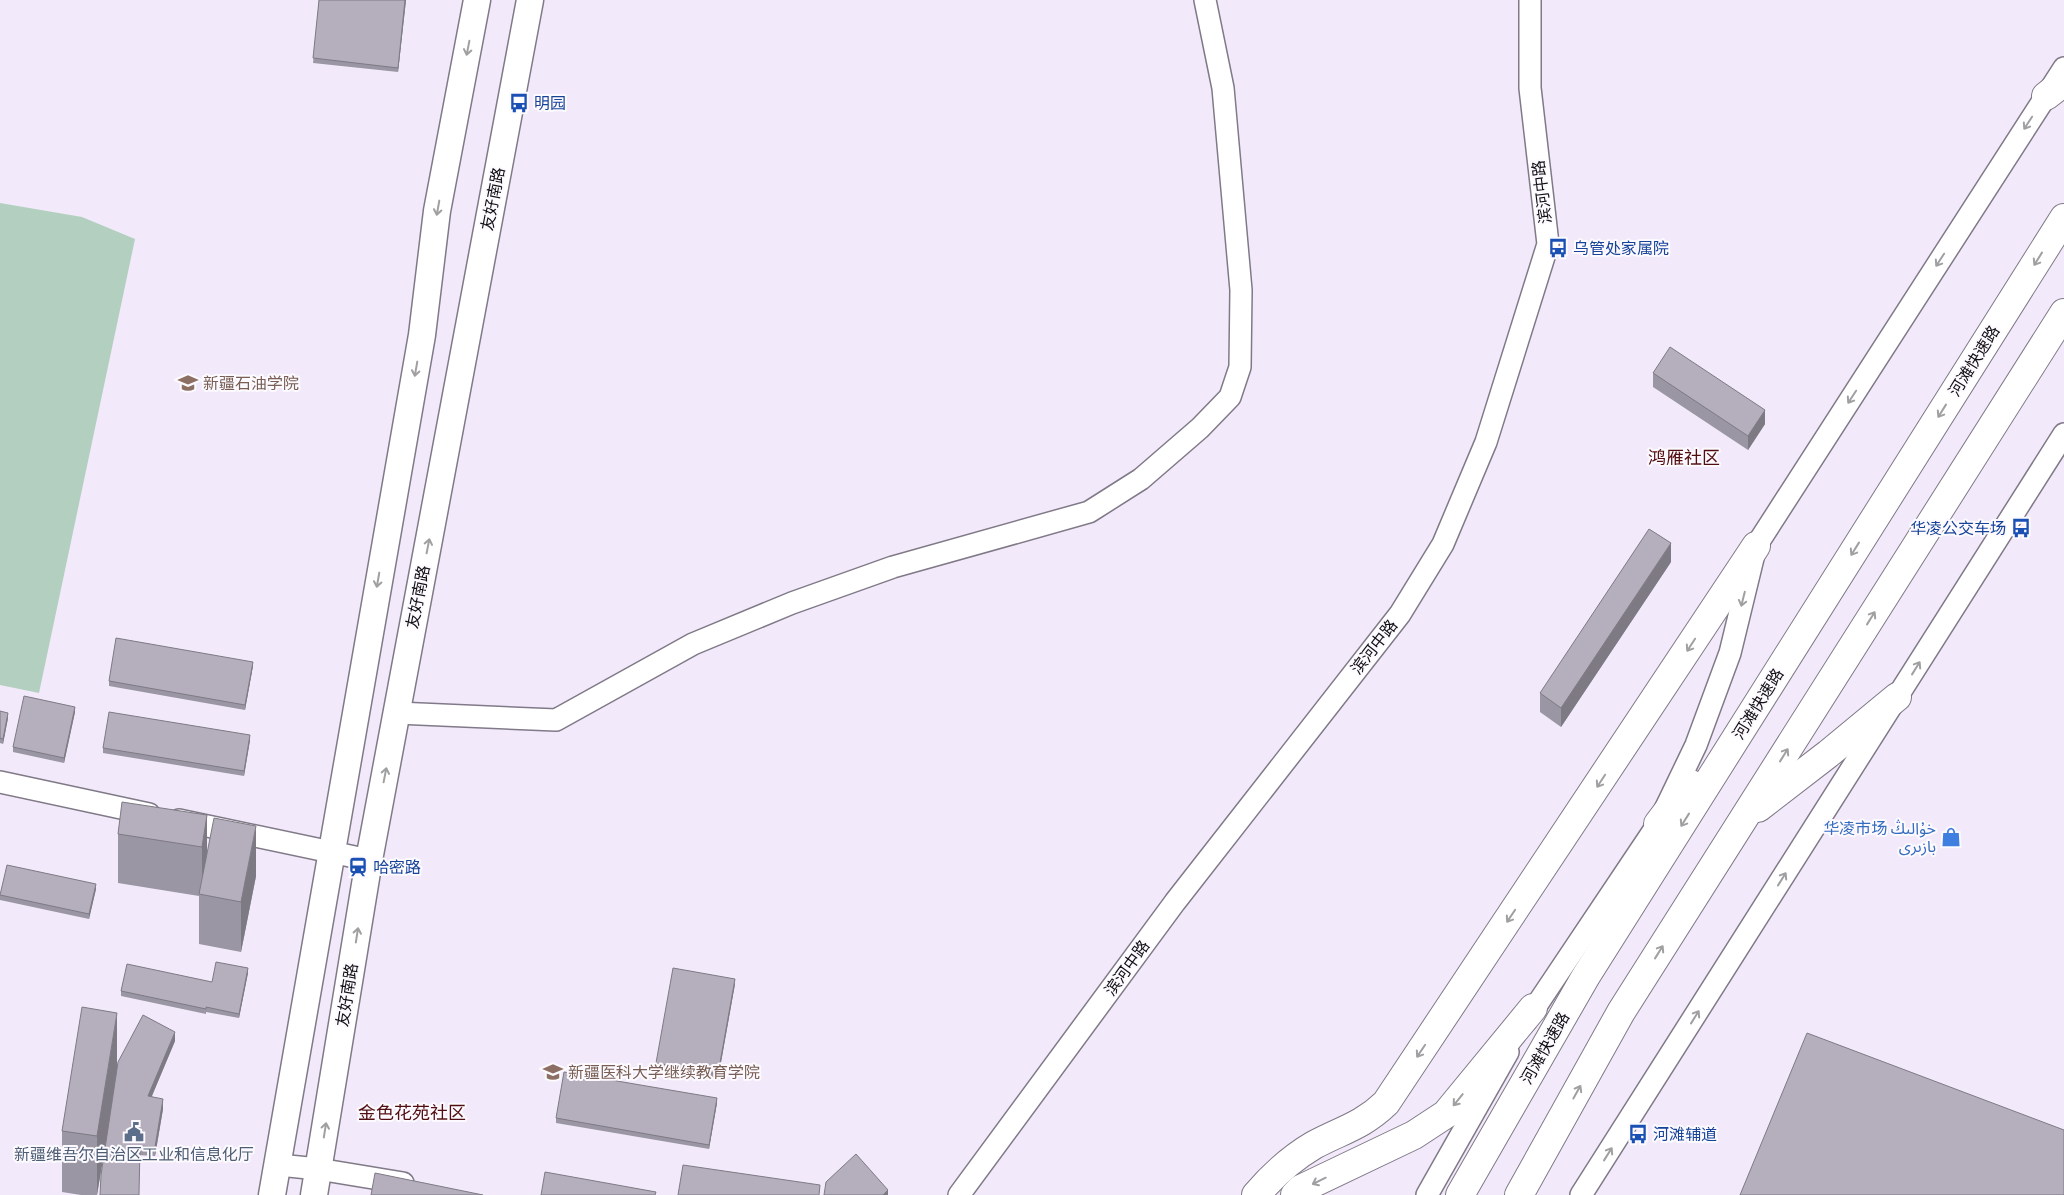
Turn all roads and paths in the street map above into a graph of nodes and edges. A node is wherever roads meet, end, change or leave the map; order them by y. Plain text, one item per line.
1 (477, 0) edge
2 (530, 0) edge
3 (1205, 0) edge
4 (1530, 0) edge
5 (2064, 68) edge
6 (2055, 89) edge
7 (2064, 218) edge
8 (2064, 313) edge
9 (2064, 434) edge
10 (1756, 546) junction
11 (1768, 687) junction
12 (1898, 697) junction
13 (397, 713) junction
14 (0, 782) edge
15 (1744, 817) junction
16 (1658, 824) junction
17 (331, 852) junction
18 (369, 860) junction
19 (1533, 1008) junction
20 (279, 1165) junction
21 (318, 1169) junction
22 (423, 1187) edge
23 (272, 1195) edge
24 (314, 1195) edge
25 (959, 1195) edge
26 (1256, 1195) edge
27 (1295, 1195) edge
28 (1427, 1195) edge
29 (1460, 1195) edge
30 (1519, 1195) edge
31 (1582, 1195) edge

1 -> 17 main road
13 -> 2 main road, 友好南路
3 - 13 street
4 - 25 street, 滨河中路
5 - 6 street
6 -> 10 street
7 -> 11 highway, 河滩快速路
15 -> 8 highway
12 -> 9 street
10 -> 16 street
10 -> 26 highway
11 - 16 highway
11 -> 29 highway, 河滩快速路
12 - 15 highway
31 -> 12 street
18 -> 13 main road, 友好南路
14 - 17 street
30 -> 15 highway
16 - 19 street
17 - 18 street
17 - 20 main road
21 -> 18 main road, 友好南路
19 -> 27 highway
19 - 28 street
20 - 21 street
20 - 23 main road
21 - 22 street
21 - 24 main road, 友好南路

